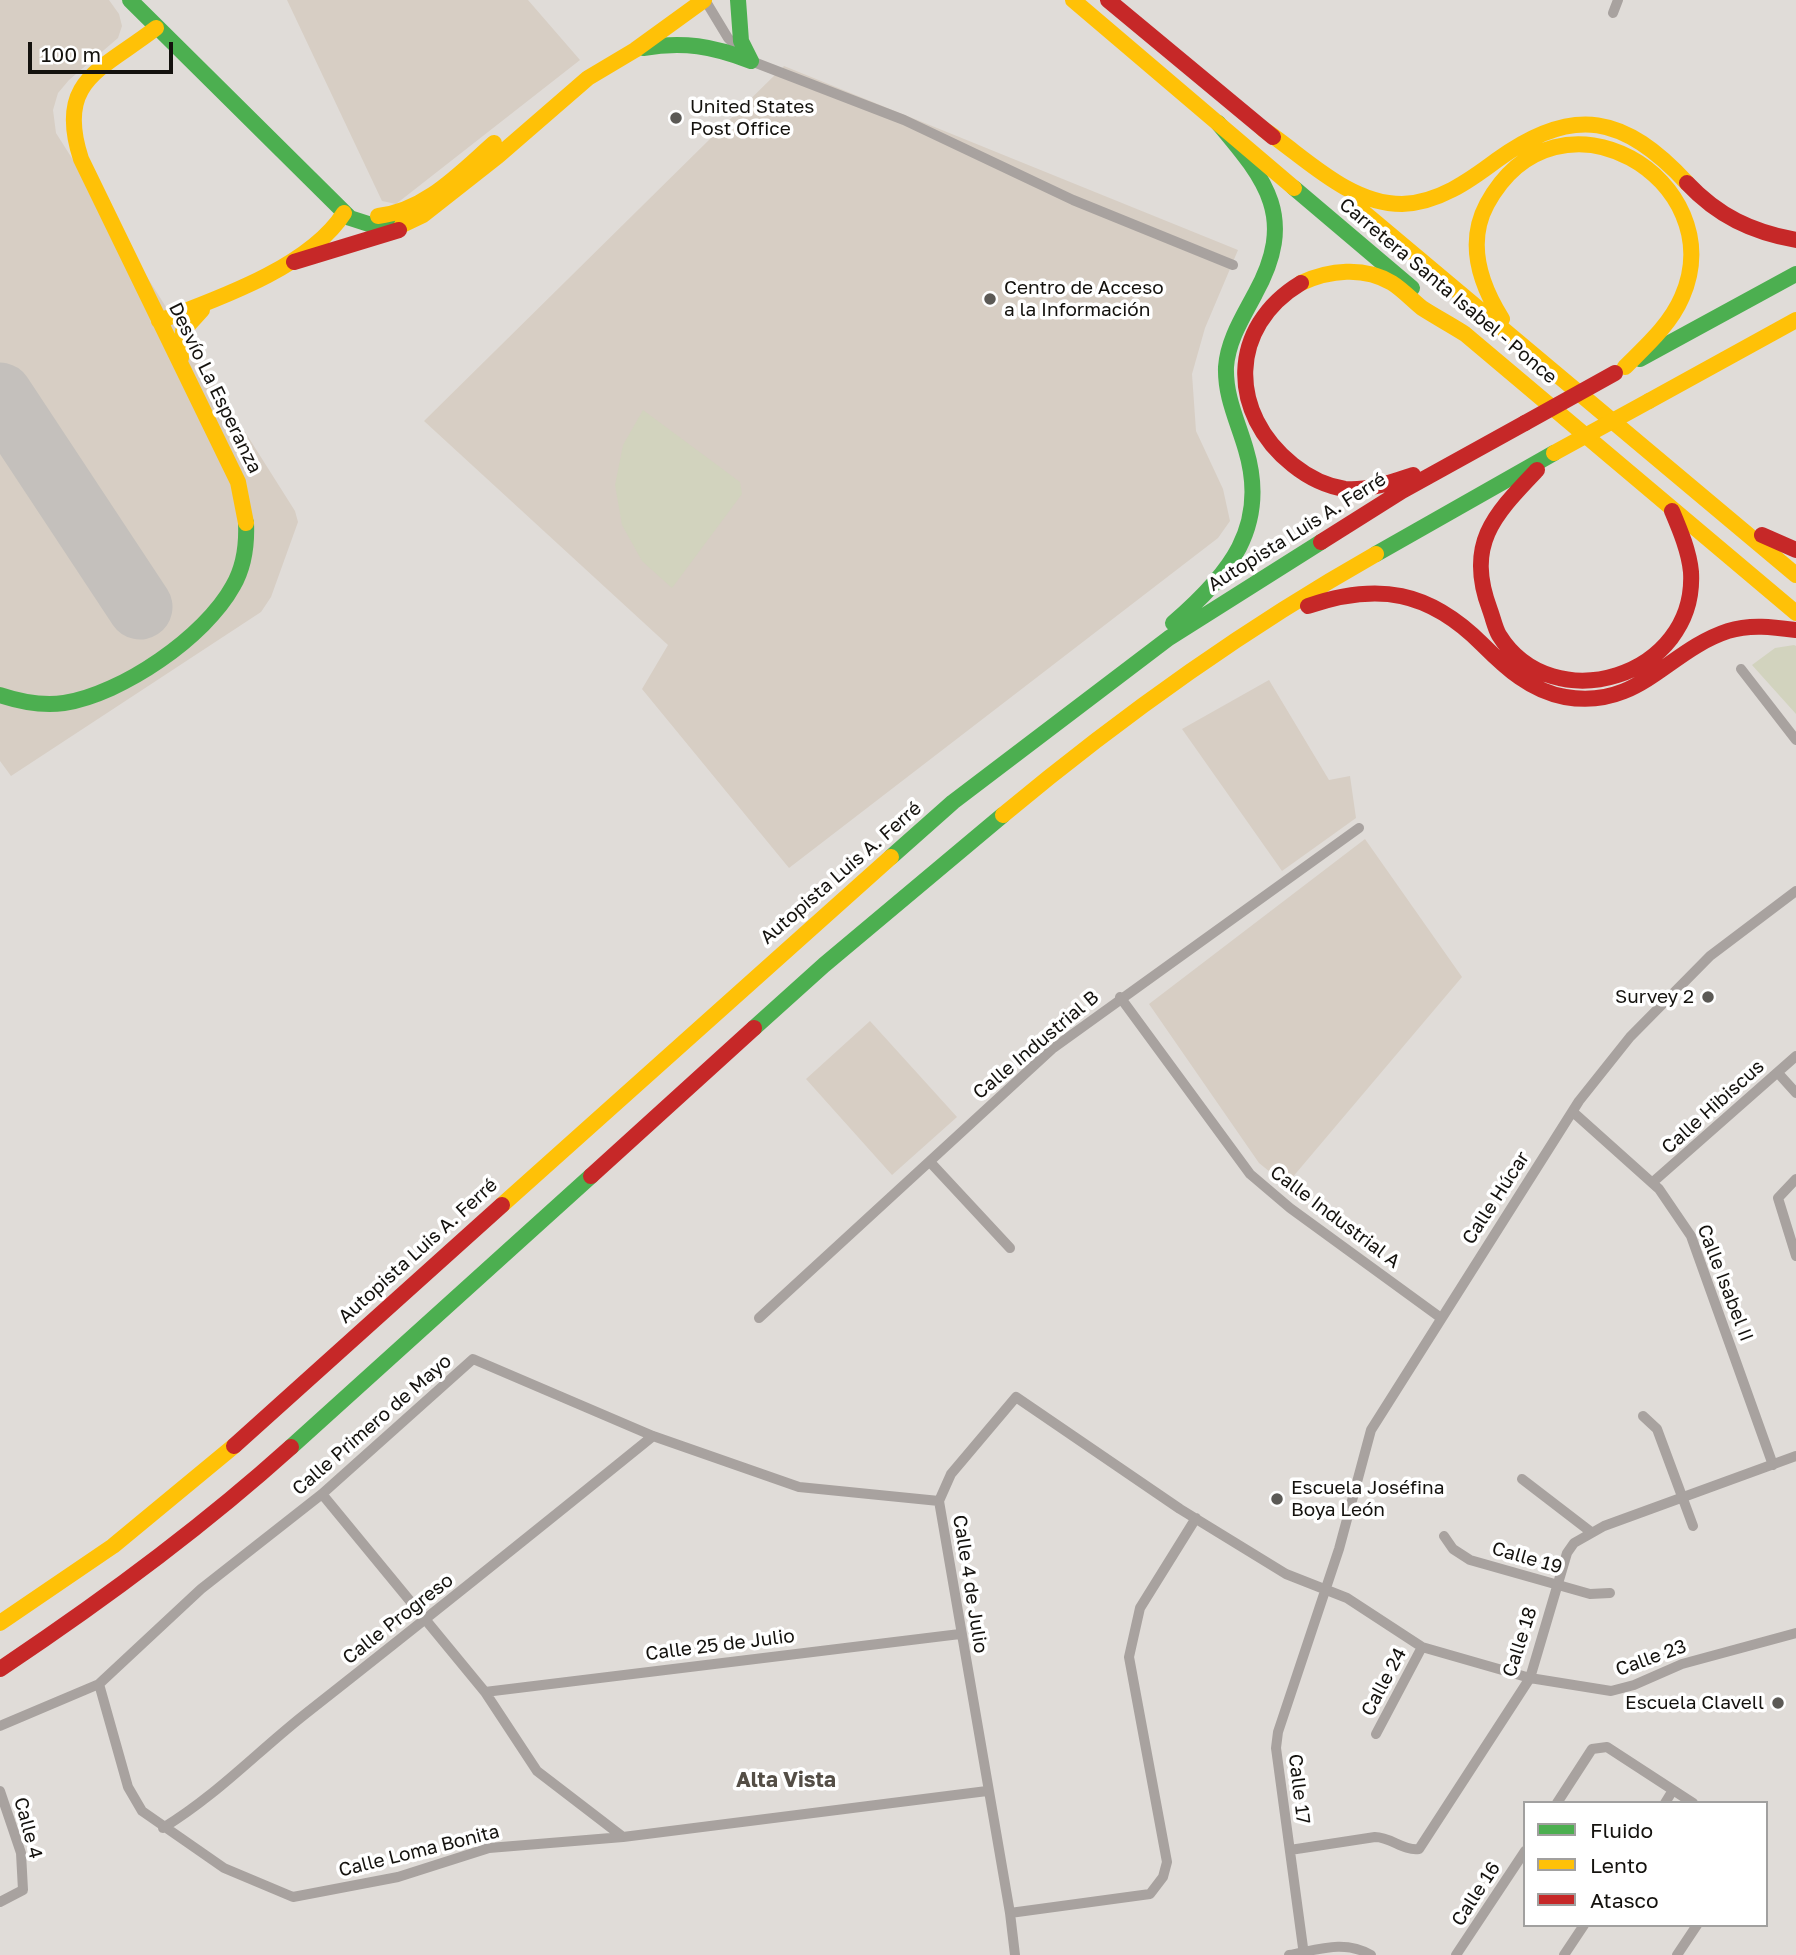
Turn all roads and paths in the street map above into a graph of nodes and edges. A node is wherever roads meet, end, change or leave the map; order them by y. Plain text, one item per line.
1 (130, 0) edge
2 (685, 0) edge
3 (705, 0) edge
4 (738, 0) edge
5 (1073, 0) edge
6 (1108, 0) edge
7 (1618, 0) edge
8 (1613, 13) dead end
9 (156, 28) junction
10 (635, 50) junction
11 (751, 61) junction
12 (1218, 123) junction
13 (1263, 129) junction
14 (344, 213) junction
15 (405, 225) junction
16 (1796, 240) edge
17 (285, 264) junction
18 (1233, 265) dead end
19 (1796, 274) edge
20 (215, 300) junction
21 (1796, 320) edge
22 (159, 321) junction
23 (1465, 334) junction
24 (1515, 337) junction
25 (1796, 337) edge
26 (1742, 349) junction
27 (1620, 370) junction
28 (186, 374) junction
29 (1554, 453) junction
30 (1447, 466) junction
31 (1670, 507) junction
32 (1722, 510) junction
33 (1796, 550) edge
34 (1796, 575) edge
35 (1796, 613) edge
36 (1796, 630) edge
37 (1741, 669) dead end
38 (1188, 674) junction
39 (1108, 682) junction
40 (0, 695) edge
41 (1796, 740) edge
42 (1359, 828) dead end
43 (1796, 891) edge
44 (1121, 997) junction
45 (1796, 1056) edge
46 (1778, 1073) junction
47 (1796, 1093) edge
48 (1573, 1112) junction
49 (930, 1162) junction
50 (1796, 1179) edge
51 (1653, 1182) junction
52 (1010, 1248) dead end
53 (1796, 1256) edge
54 (759, 1318) dead end
55 (1441, 1318) junction
56 (1643, 1416) dead end
57 (653, 1436) junction
58 (1796, 1457) edge
59 (1773, 1465) junction
60 (1522, 1479) dead end
61 (322, 1494) junction
62 (1683, 1496) junction
63 (939, 1501) junction
64 (1196, 1518) junction
65 (1693, 1525) dead end
66 (1591, 1532) junction
67 (1444, 1536) dead end
68 (1556, 1585) junction
69 (1325, 1591) junction
70 (1609, 1593) dead end
71 (425, 1622) junction
72 (0, 1623) edge
73 (1796, 1633) edge
74 (960, 1634) junction
75 (1422, 1647) junction
76 (0, 1669) edge
77 (1530, 1678) junction
78 (99, 1684) junction
79 (485, 1692) junction
80 (0, 1726) edge
81 (1376, 1734) dead end
82 (1673, 1790) junction
83 (0, 1791) edge
84 (987, 1791) junction
85 (1558, 1801) edge
86 (1666, 1801) edge
87 (1690, 1801) edge
88 (4, 1812) edge
89 (163, 1828) junction
90 (623, 1837) junction
91 (1290, 1850) junction
92 (1523, 1854) edge
93 (0, 1902) edge
94 (1010, 1913) junction
95 (1583, 1927) edge
96 (1696, 1927) edge
97 (1303, 1954) edge
98 (1015, 1955) edge
99 (1289, 1955) edge
100 (1371, 1955) edge
101 (1456, 1955) edge
102 (1564, 1955) edge
103 (1677, 1955) edge

1 - 9 main road
2 - 14 main road
3 - 10 main road
3 - 11 street
4 - 11 main road
5 - 12 main road, Carretera Santa Isabel - Ponce
6 - 13 main road, Carretera Santa Isabel - Ponce
7 - 8 street
9 - 14 main road
9 - 22 main road, Desvío La Esperanza
10 - 11 main road
10 - 15 main road
11 - 18 street
12 - 23 main road, Carretera Santa Isabel - Ponce
12 - 39 main road
13 - 16 main road
13 - 24 main road, Carretera Santa Isabel - Ponce
14 - 15 main road
14 - 17 main road
15 - 17 main road
17 - 20 main road
19 - 27 main road, Autopista Luis A. Ferré
20 - 22 main road
20 - 28 main road
21 - 26 main road
22 - 28 main road, Desvío La Esperanza
23 - 30 main road
23 - 31 main road, Carretera Santa Isabel - Ponce
24 - 27 main road
24 - 32 main road, Carretera Santa Isabel - Ponce
25 - 26 main road
26 - 29 main road, bridge
27 - 30 main road, Autopista Luis A. Ferré, bridge
28 - 40 main road, Desvío La Esperanza
29 - 31 main road
29 - 38 main road
30 - 39 main road, Autopista Luis A. Ferré
31 - 35 main road, Carretera Santa Isabel - Ponce
32 - 33 main road
32 - 34 main road, Carretera Santa Isabel - Ponce
36 - 38 main road
37 - 41 street
38 - 76 main road
39 - 72 main road, Autopista Luis A. Ferré
42 - 44 street, Calle Industrial B
43 - 48 street, Calle Húcar
44 - 49 street, Calle Industrial B
44 - 55 street, Calle Industrial A
45 - 46 street, Calle Hibiscus
46 - 47 street
46 - 51 street, Calle Hibiscus
48 - 51 street, Calle Isabel II
48 - 55 street, Calle Húcar
49 - 52 street
49 - 54 street, Calle Industrial B
50 - 53 street
51 - 59 street, Calle Isabel II
55 - 69 street, Calle Húcar
56 - 62 street
57 - 61 street, Calle Primero de Mayo
57 - 63 street, Calle Primero de Mayo
57 - 71 street, Calle Progreso
58 - 59 street, Calle 18
59 - 62 street, Calle 18
60 - 66 street
61 - 71 street
61 - 78 street, Calle Primero de Mayo
62 - 65 street
62 - 66 street, Calle 18
63 - 64 street, Calle 4 de Julio
63 - 74 street, Calle 4 de Julio
64 - 69 street, Calle 4 de Julio
64 - 94 street
66 - 68 street, Calle 18
67 - 68 street, Calle 19
68 - 70 street, Calle 19
68 - 77 street, Calle 18
69 - 75 street, Calle 23
69 - 91 street, Calle 17
71 - 79 street
71 - 89 street, Calle Progreso
73 - 77 street, Calle 23
74 - 79 street, Calle 25 de Julio
74 - 84 street, Calle 4 de Julio
75 - 77 street, Calle 23
75 - 81 street, Calle 24
77 - 91 street, Calle 18
78 - 80 street, Calle Primero de Mayo
78 - 89 street, Calle Loma Bonita
79 - 90 street
82 - 85 street
82 - 86 street
82 - 87 street
83 - 88 street, Calle 4
84 - 90 street, Calle Loma Bonita
84 - 94 street, Calle 4 de Julio
88 - 93 street, Calle 4
89 - 90 street, Calle Loma Bonita
91 - 97 street, Calle 17
92 - 101 street, Calle 16
94 - 98 street, Calle 4 de Julio
95 - 102 street
96 - 103 street
97 - 99 street
97 - 100 street

